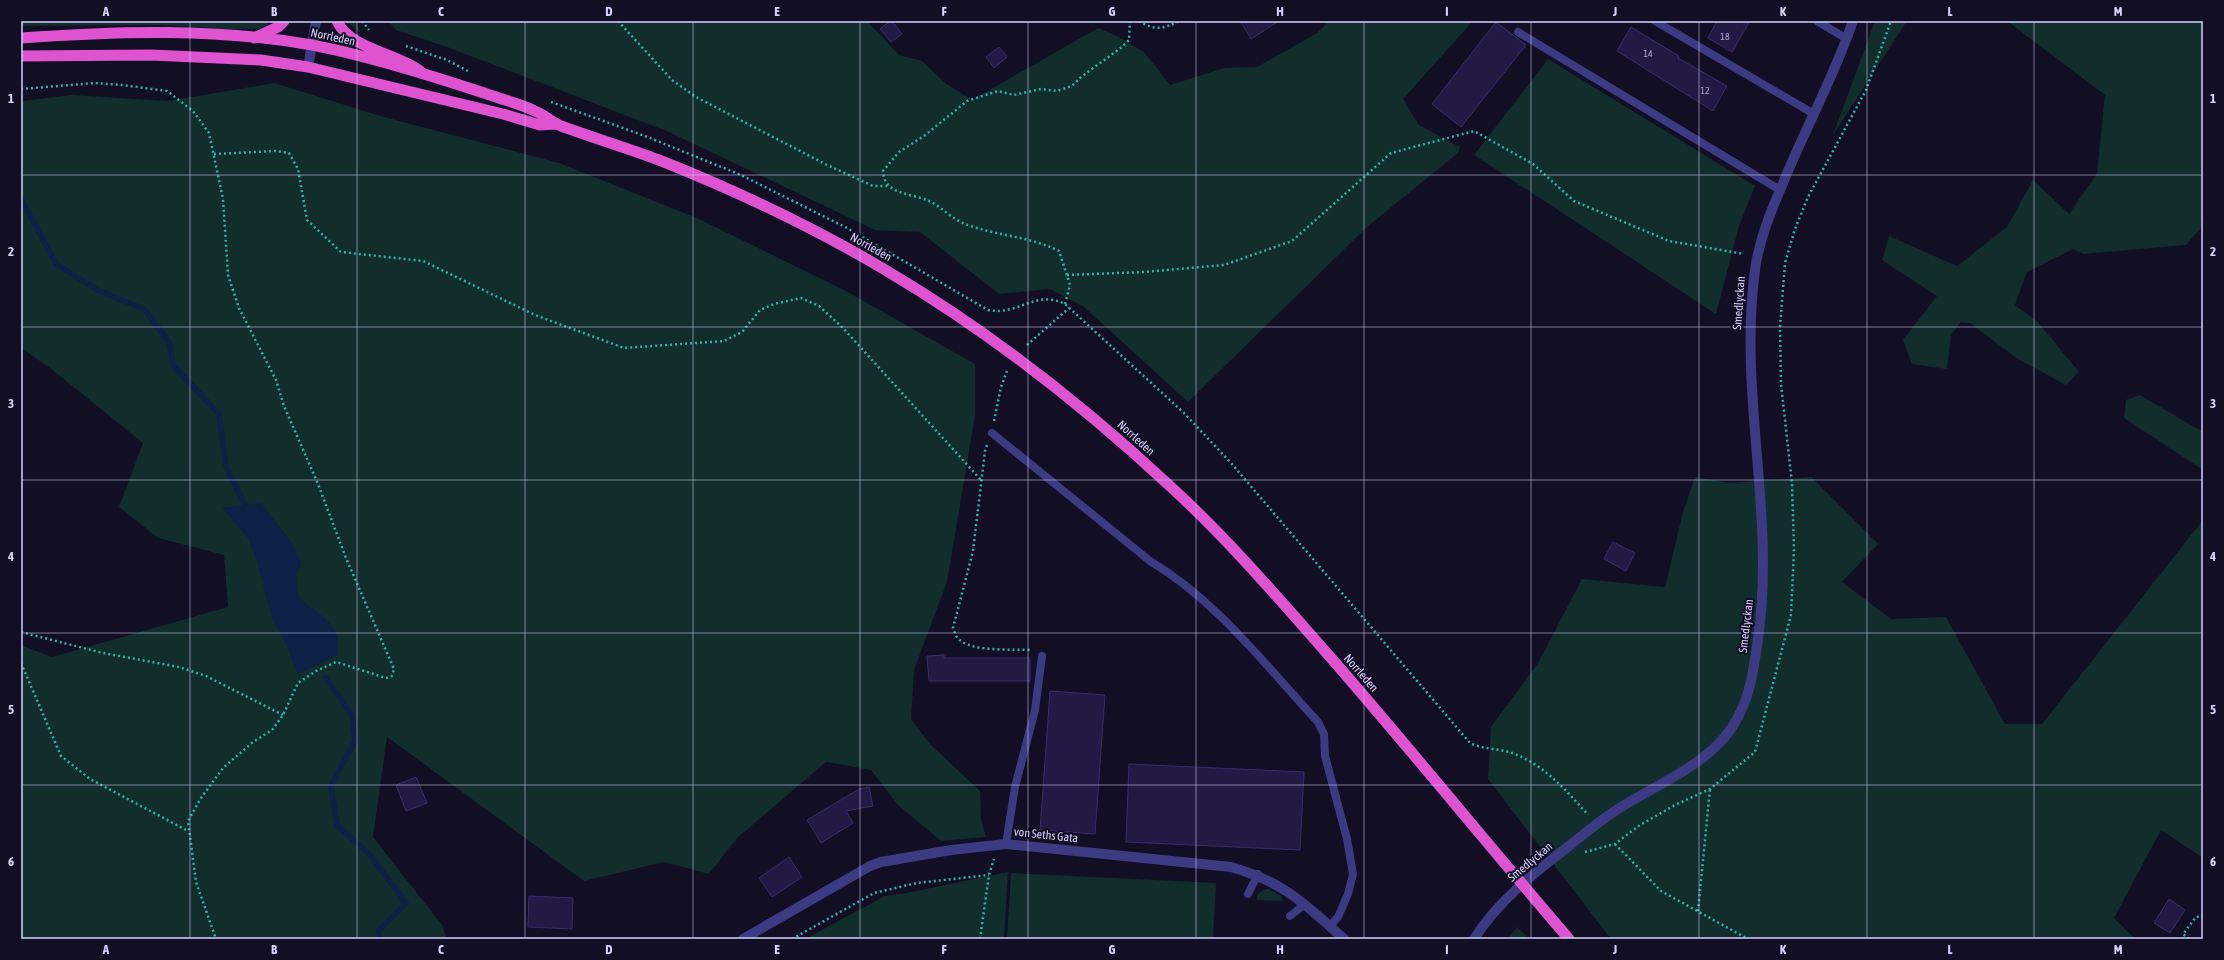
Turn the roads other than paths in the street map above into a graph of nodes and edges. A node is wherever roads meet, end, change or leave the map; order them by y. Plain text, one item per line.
1 (284, 21) edge
2 (316, 21) edge
3 (337, 21) edge
4 (1655, 21) edge
5 (1817, 21) edge
6 (1854, 21) edge
7 (1518, 32) dead end
8 (21, 38) edge
9 (254, 38) junction
10 (1847, 39) junction
11 (312, 46) junction
12 (21, 56) edge
13 (308, 67) junction
14 (427, 76) junction
15 (1814, 114) junction
16 (556, 124) junction
17 (1780, 190) junction
18 (992, 433) road end
19 (1042, 656) road end
20 (1002, 845) junction
21 (1258, 874) junction
22 (1248, 894) dead end
23 (1305, 904) junction
24 (1290, 916) dead end
25 (1330, 926) junction
26 (743, 939) edge
27 (1344, 939) edge
28 (1474, 939) edge
29 (1569, 939) edge

1 - 9 highway
2 - 11 street
3 - 14 highway
4 - 15 lane
5 - 10 lane
6 - 10 street, Smedlyckan
7 - 17 lane
8 - 9 highway, Norrleden
9 - 11 highway, Norrleden
10 - 15 street, Smedlyckan
11 - 13 street
11 - 14 highway, Norrleden
12 - 13 highway, Norrleden
13 - 16 highway, Norrleden
14 - 16 highway, Norrleden
15 - 17 street, Smedlyckan
16 - 29 highway, Norrleden
17 - 28 street, Smedlyckan
18 - 25 lane
19 - 20 lane
20 - 21 street, von Seths Gata
20 - 26 street, von Seths Gata
21 - 22 lane
21 - 23 street, von Seths Gata
23 - 24 lane
23 - 25 street, von Seths Gata
25 - 27 street, von Seths Gata

